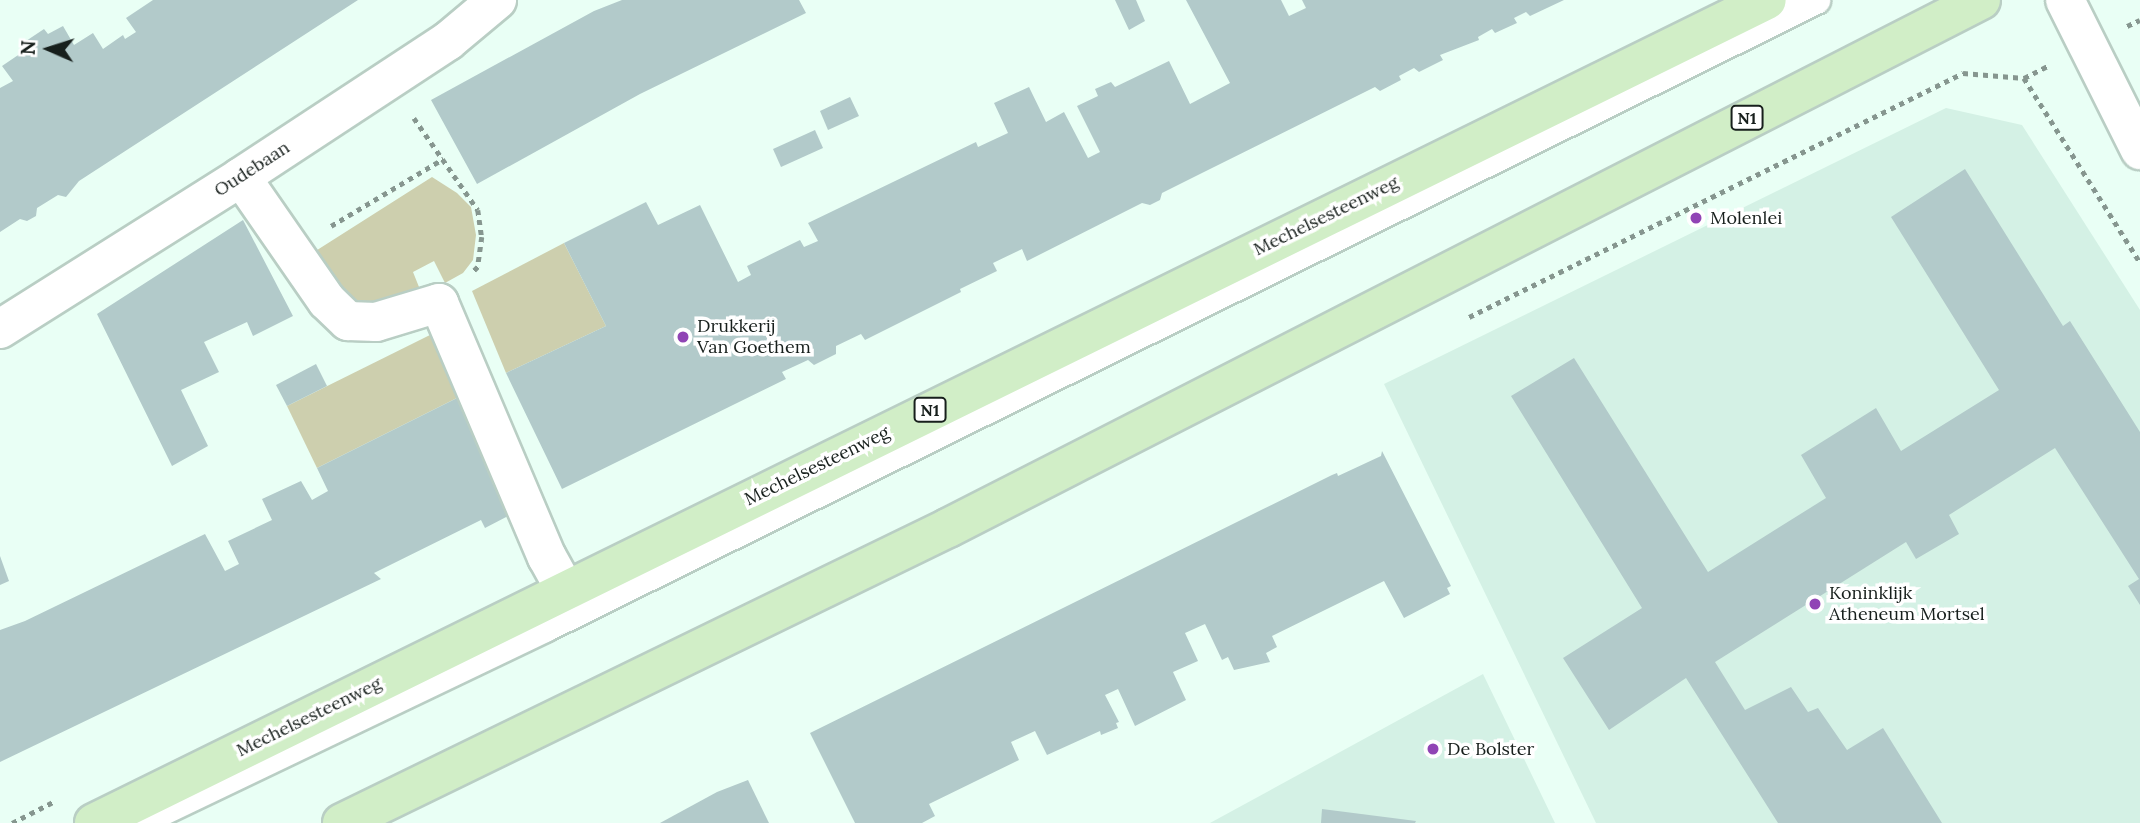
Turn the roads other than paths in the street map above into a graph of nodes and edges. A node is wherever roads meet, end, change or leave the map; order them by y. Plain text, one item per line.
1 (497, 0) edge
2 (1768, 0) edge
3 (1816, 0) edge
4 (1981, 0) edge
5 (2065, 0) edge
6 (2140, 150) edge
7 (241, 177) junction
8 (0, 328) edge
9 (565, 590) junction
10 (94, 823) edge
11 (138, 823) edge
12 (342, 823) edge

1 - 7 street, Oudebaan
2 - 9 main road, Mechelsesteenweg / N1
3 - 11 lane
4 - 12 main road, N1
5 - 6 street
7 - 8 street, Oudebaan
7 - 9 street
9 - 10 main road, Mechelsesteenweg / N1

